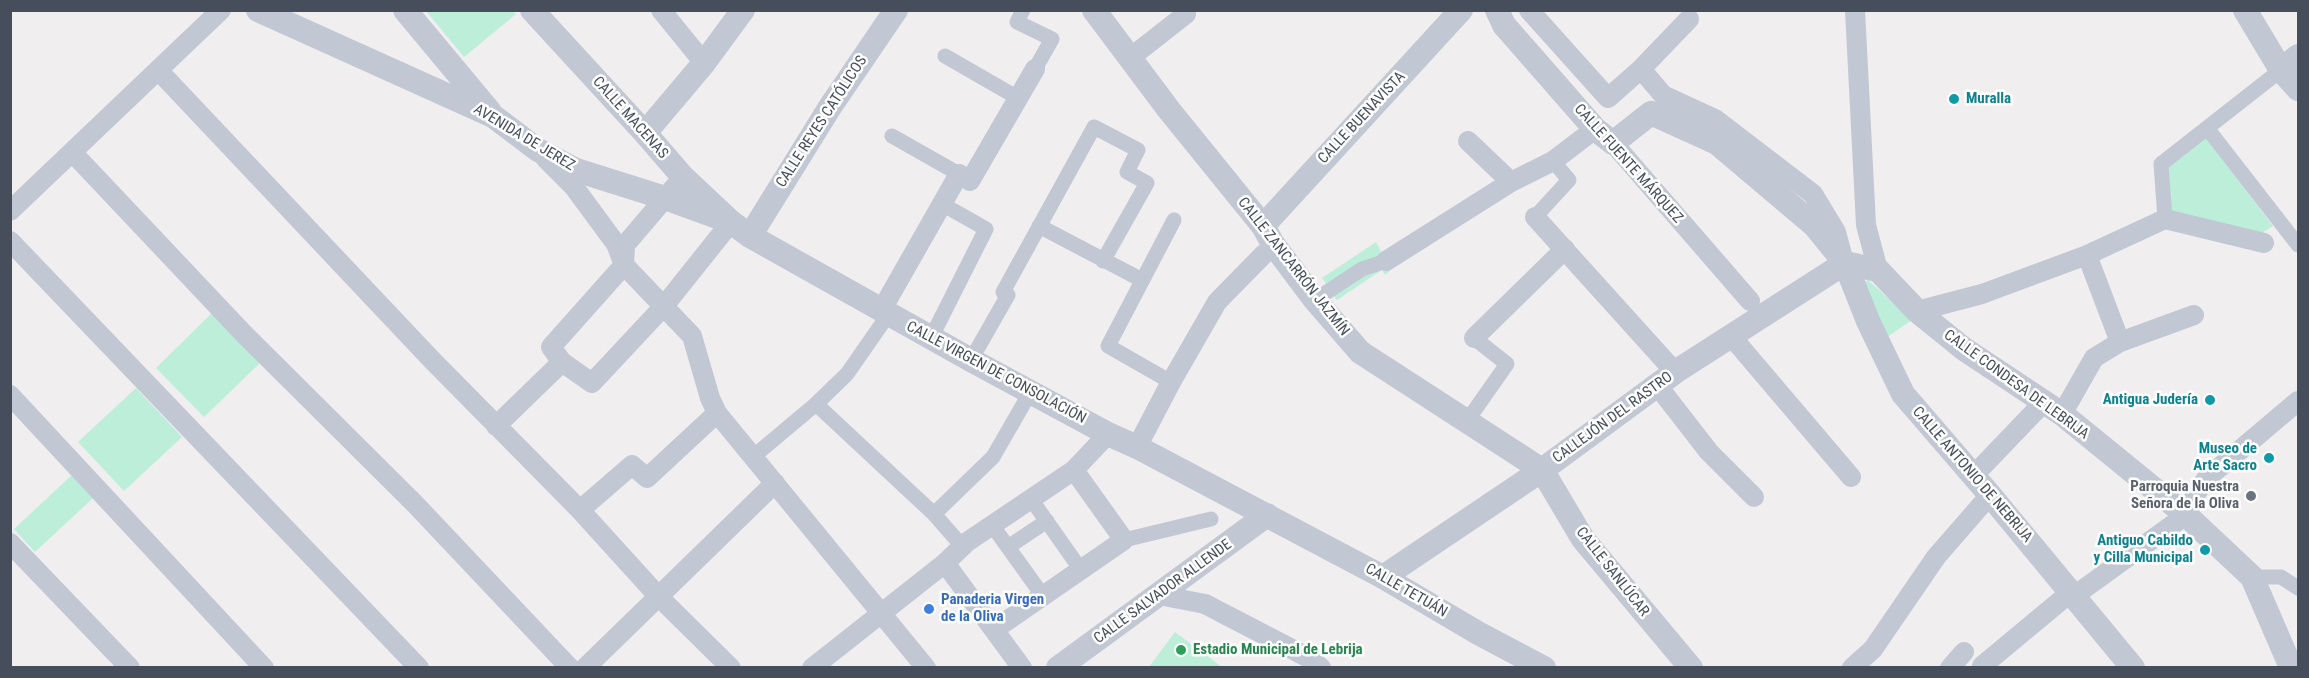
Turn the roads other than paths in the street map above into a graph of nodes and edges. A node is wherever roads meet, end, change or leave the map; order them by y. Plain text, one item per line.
1 (221, 10) edge
2 (258, 10) edge
3 (405, 10) edge
4 (532, 10) edge
5 (661, 10) edge
6 (743, 10) edge
7 (896, 10) edge
8 (1023, 10) edge
9 (1094, 10) edge
10 (1461, 10) edge
11 (1497, 10) edge
12 (1528, 10) edge
13 (1855, 10) edge
14 (2245, 10) edge
15 (1186, 14) dead end
16 (1689, 19) dead end
17 (945, 56) dead end
18 (1130, 58) junction
19 (704, 63) junction
20 (2290, 63) edge
21 (1035, 69) joint
22 (1641, 69) junction
23 (158, 70) junction
24 (2298, 89) edge
25 (1018, 98) junction
26 (493, 116) junction
27 (2206, 128) junction
28 (645, 133) junction
29 (892, 136) dead end
30 (1604, 136) junction
31 (1468, 141) dead end
32 (538, 150) junction
33 (72, 152) junction
34 (1553, 161) junction
35 (683, 177) junction
36 (964, 177) junction
37 (1511, 182) junction
38 (665, 198) junction
39 (942, 204) junction
40 (10, 211) edge
41 (1535, 216) joint
42 (2165, 219) junction
43 (1174, 220) dead end
44 (1039, 226) junction
45 (740, 229) junction
46 (10, 241) edge
47 (1267, 242) junction
48 (2264, 243) dead end
49 (2298, 244) edge
50 (1565, 249) junction
51 (2087, 255) junction
52 (1103, 261) junction
53 (1386, 261) joint
54 (1845, 263) junction
55 (624, 265) junction
56 (1878, 270) junction
57 (1142, 280) junction
58 (1315, 300) junction
59 (664, 306) junction
60 (1756, 308) junction
61 (1917, 311) junction
62 (884, 313) junction
63 (2194, 315) dead end
64 (1731, 336) junction
65 (931, 338) junction
66 (1474, 338) joint
67 (2120, 342) junction
68 (971, 360) junction
69 (562, 362) junction
70 (1666, 379) junction
71 (1171, 382) junction
72 (1031, 391) junction
73 (10, 395) edge
74 (2298, 401) edge
75 (816, 404) junction
76 (2053, 408) junction
77 (717, 413) junction
78 (1467, 421) junction
79 (496, 426) junction
80 (1108, 434) junction
81 (1137, 447) junction
82 (754, 456) junction
83 (1074, 470) junction
84 (1542, 470) junction
85 (1974, 475) junction
86 (1851, 477) dead end
87 (775, 483) junction
88 (1990, 495) junction
89 (1754, 496) dead end
90 (1031, 499) junction
91 (580, 510) junction
92 (934, 514) junction
93 (1267, 515) junction
94 (2186, 516) junction
95 (1211, 519) dead end
96 (1047, 521) junction
97 (992, 525) junction
98 (1124, 540) junction
99 (10, 543) edge
100 (962, 546) junction
101 (1008, 547) junction
102 (945, 563) junction
103 (1081, 570) junction
104 (1383, 576) junction
105 (2252, 577) junction
106 (2298, 588) edge
107 (2073, 594) junction
108 (1159, 595) junction
109 (1043, 596) junction
110 (659, 597) junction
111 (880, 613) junction
112 (995, 629) junction
113 (1964, 652) joint
114 (2292, 663) edge
115 (1982, 666) joint
116 (130, 668) edge
117 (264, 668) edge
118 (419, 668) edge
119 (570, 668) edge
120 (585, 668) edge
121 (731, 668) edge
122 (812, 668) edge
123 (926, 668) edge
124 (1022, 668) edge
125 (1058, 668) edge
126 (1321, 668) edge
127 (1544, 668) edge
128 (1691, 668) edge
129 (1852, 668) edge
130 (1950, 668) edge
131 (2133, 668) edge

1 - 23 street
2 - 26 street, AVENIDA DE JEREZ
3 - 26 street
4 - 28 street, CALLE MACENAS
5 - 19 street
6 - 19 street
7 - 45 street, CALLE REYES CATÓLICOS
8 - 21 street
9 - 18 street, CALLE ZANCARRÓN JAZMÍN
10 - 47 street, CALLE BUENAVISTA
11 - 30 street, CALLE FUENTE MÁRQUEZ
12 - 22 street
13 - 56 street
14 - 20 street
15 - 18 street
16 - 22 street
17 - 25 street
18 - 47 street, CALLE ZANCARRÓN JAZMÍN
19 - 28 street
20 - 24 street
20 - 27 street
21 - 25 street
22 - 54 street
23 - 33 street
23 - 79 street
25 - 36 street
26 - 32 street, AVENIDA DE JEREZ
27 - 42 street
27 - 49 street
28 - 35 street, CALLE MACENAS
29 - 36 street
30 - 34 street
30 - 54 street, CALLE ANTONIO DE NEBRIJA
30 - 60 street, CALLE FUENTE MÁRQUEZ
31 - 37 street
32 - 38 street, AVENIDA DE JEREZ
32 - 55 street
33 - 40 street
33 - 119 street
34 - 37 street
34 - 41 street
35 - 38 street
35 - 45 street, CALLE MACENAS
36 - 39 street
37 - 53 street
38 - 45 street, AVENIDA DE JEREZ
38 - 55 street
39 - 62 street
39 - 65 street
41 - 50 street
42 - 48 street
42 - 51 street
43 - 57 street
44 - 52 street
44 - 52 street
44 - 68 street
45 - 59 street
45 - 62 street, CALLE VIRGEN DE CONSOLACIÓN
46 - 118 street
47 - 58 street, CALLE ZANCARRÓN JAZMÍN
47 - 71 street
50 - 66 street
50 - 70 street
51 - 61 street
51 - 67 street
52 - 57 street
53 - 58 street
54 - 56 street
54 - 60 street, CALLEJÓN DEL RASTRO
54 - 85 street, CALLE ANTONIO DE NEBRIJA
55 - 59 street
55 - 69 street
56 - 61 street, CALLE CONDESA DE LEBRIJA
57 - 71 street
58 - 78 street, CALLE ZANCARRÓN JAZMÍN
59 - 69 street
59 - 77 street
60 - 64 street, CALLEJÓN DEL RASTRO
61 - 76 street, CALLE CONDESA DE LEBRIJA
62 - 65 street, CALLE VIRGEN DE CONSOLACIÓN
62 - 75 street
63 - 67 street
64 - 70 street, CALLEJÓN DEL RASTRO
64 - 86 street
65 - 68 street, CALLE VIRGEN DE CONSOLACIÓN
66 - 78 street
67 - 76 street
68 - 72 street, CALLE VIRGEN DE CONSOLACIÓN
69 - 79 street
70 - 84 street, CALLEJÓN DEL RASTRO
70 - 89 street
71 - 81 street
72 - 80 street, CALLE VIRGEN DE CONSOLACIÓN
72 - 92 street
73 - 117 street
74 - 94 street
75 - 82 street
75 - 92 street
76 - 85 street
76 - 94 street, CALLE CONDESA DE LEBRIJA
77 - 82 street
77 - 91 street
78 - 84 street, CALLE ZANCARRÓN JAZMÍN
79 - 91 street
80 - 81 street, CALLE VIRGEN DE CONSOLACIÓN
80 - 83 street
81 - 93 street, CALLE VIRGEN DE CONSOLACIÓN
82 - 87 street
83 - 90 street
83 - 98 street
84 - 104 street, CALLEJÓN DEL RASTRO
84 - 128 street, CALLE SANLÚCAR
85 - 88 street, CALLE ANTONIO DE NEBRIJA
87 - 110 street
87 - 111 street
88 - 107 street, CALLE ANTONIO DE NEBRIJA
88 - 129 street
90 - 96 street
90 - 97 street
91 - 110 street
92 - 100 street
93 - 104 street, CALLE TETUÁN
93 - 108 street, CALLE SALVADOR ALLENDE
94 - 105 street, CALLE CONDESA DE LEBRIJA
94 - 107 street
95 - 98 street
96 - 101 street
96 - 103 street
97 - 100 street
97 - 101 street
98 - 103 street
99 - 116 street
100 - 102 street
101 - 109 street
102 - 111 street
102 - 112 street
103 - 109 street
104 - 127 street, CALLE TETUÁN
105 - 106 street
105 - 114 street
107 - 115 street
107 - 131 street, CALLE ANTONIO DE NEBRIJA
108 - 125 street, CALLE SALVADOR ALLENDE
108 - 126 street
109 - 112 street
110 - 120 street
110 - 121 street
111 - 122 street
111 - 123 street
112 - 124 street
113 - 115 street
113 - 130 street

